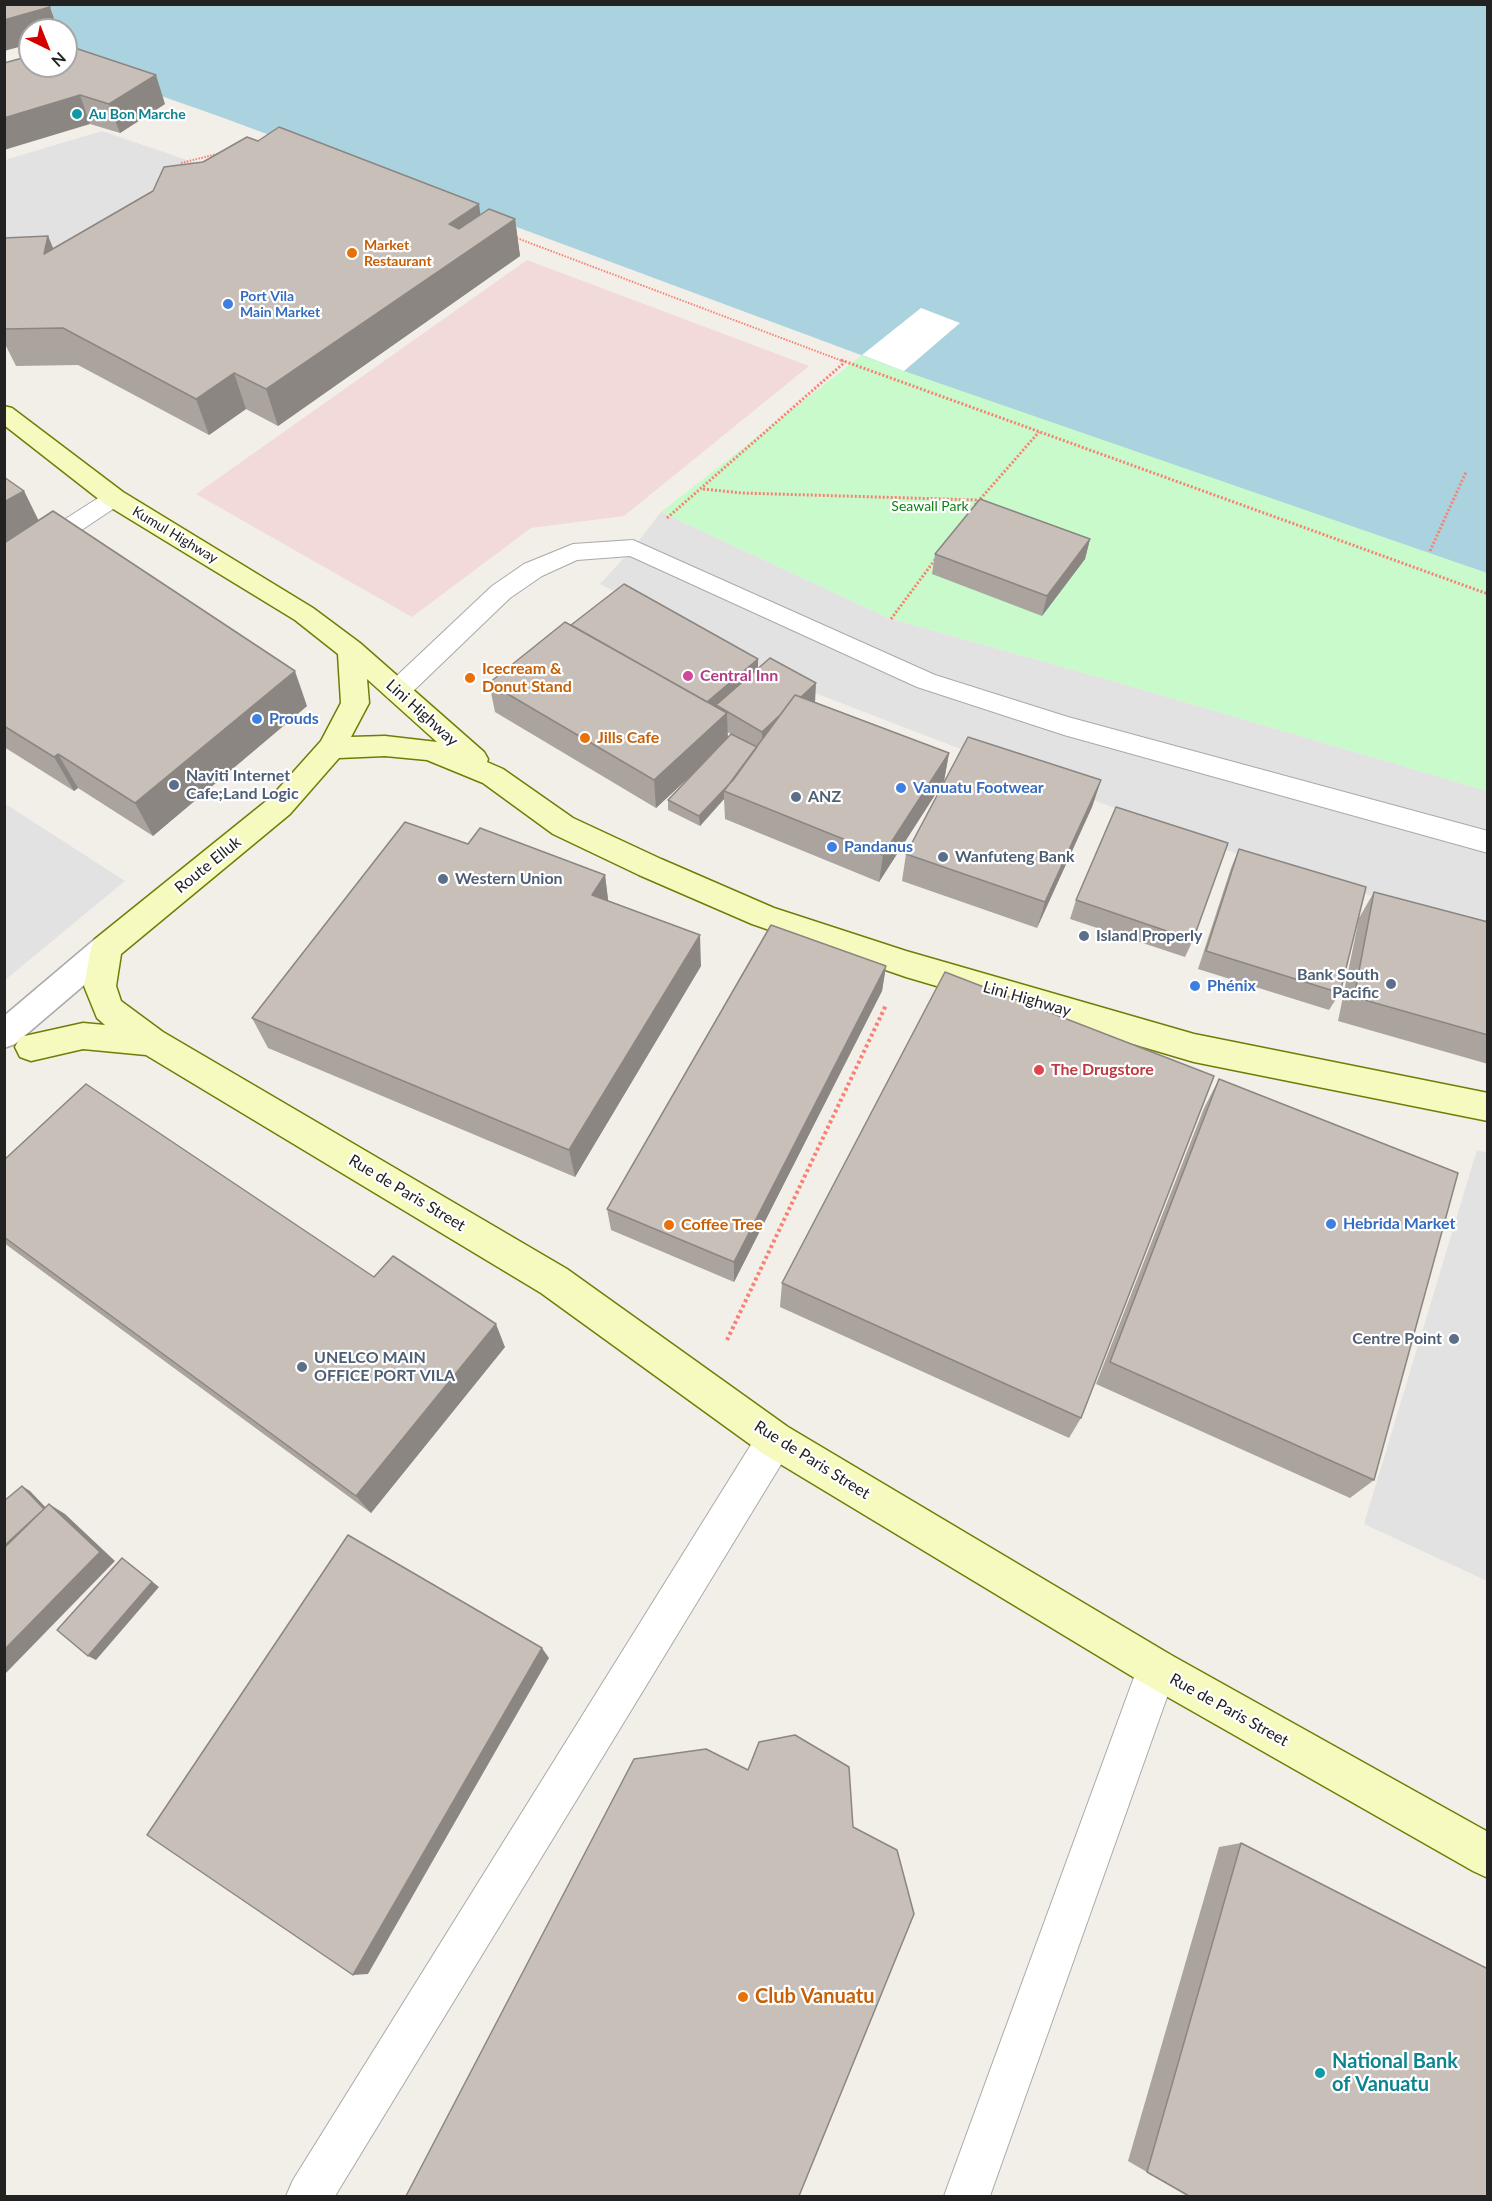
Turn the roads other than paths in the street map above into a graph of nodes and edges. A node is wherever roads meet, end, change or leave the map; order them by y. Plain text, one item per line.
1 (4, 412) edge
2 (114, 498) junction
3 (4, 570) edge
4 (351, 650) junction
5 (398, 691) junction
6 (331, 748) junction
7 (493, 776) junction
8 (1488, 842) edge
9 (106, 948) junction
10 (152, 1042) junction
11 (13, 1047) edge
12 (1488, 1107) edge
13 (775, 1440) junction
14 (1157, 1669) junction
15 (1488, 1856) edge
16 (309, 2196) edge
17 (968, 2196) edge

1 - 2 street, Kumul Highway
2 - 3 lane
2 - 4 street, Kumul Highway
4 - 5 street, Lini Highway
4 - 6 street, Route Elluk
5 - 7 street, Lini Highway
5 - 8 lane
6 - 7 street, Lini Highway
6 - 9 street, Route Elluk
7 - 12 street, Lini Highway
9 - 10 street, Rue de Paris Street
9 - 11 street
10 - 11 street, Rue de Paris Street
10 - 13 street, Rue de Paris Street
13 - 14 street, Rue de Paris Street
13 - 16 lane
14 - 15 street, Rue de Paris Street
14 - 17 lane

